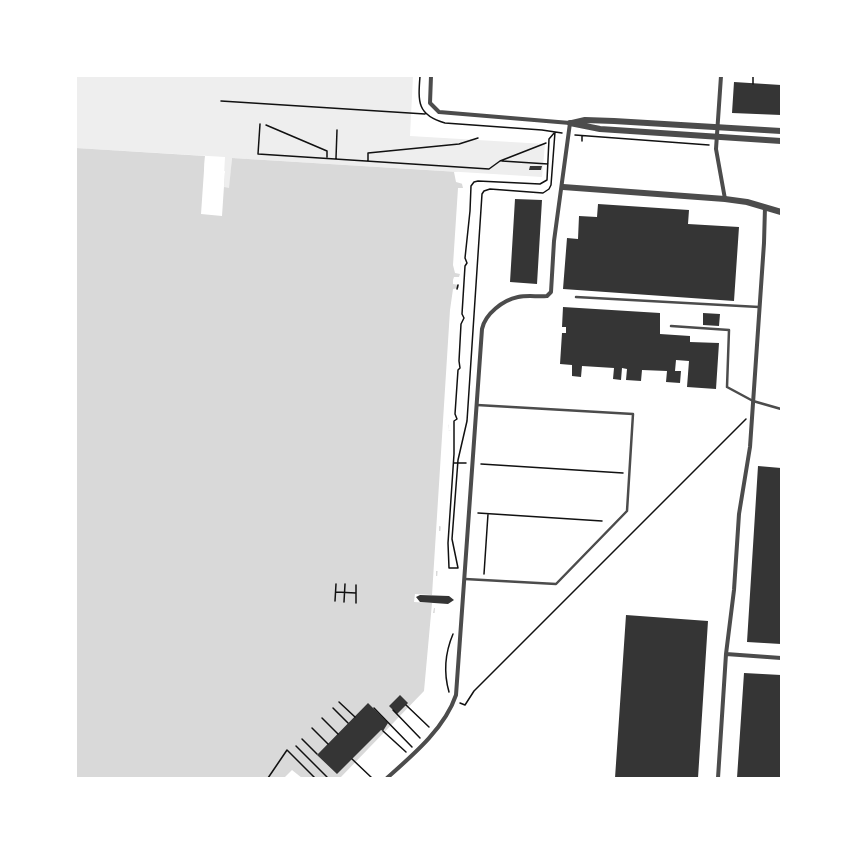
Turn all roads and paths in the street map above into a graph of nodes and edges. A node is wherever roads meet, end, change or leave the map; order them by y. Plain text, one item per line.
1 (420, 76) edge
2 (431, 76) edge
3 (721, 76) edge
4 (754, 76) edge
5 (753, 84) dead end
6 (419, 91) dead end
7 (221, 101) dead end
8 (425, 114) dead end
9 (570, 123) junction
10 (260, 124) dead end
11 (266, 125) dead end
12 (718, 127) junction
13 (337, 130) dead end
14 (781, 131) edge
15 (555, 132) dead end
16 (717, 137) junction
17 (478, 138) dead end
18 (582, 141) dead end
19 (781, 141) edge
20 (546, 143) dead end
21 (705, 144) dead end
22 (327, 157) junction
23 (336, 158) junction
24 (368, 160) junction
25 (500, 161) junction
26 (548, 164) junction
27 (563, 187) junction
28 (725, 199) junction
29 (765, 207) junction
30 (781, 212) edge
31 (458, 285) dead end
32 (457, 289) dead end
33 (576, 297) dead end
34 (760, 308) junction
35 (671, 326) dead end
36 (753, 400) junction
37 (477, 405) junction
38 (781, 409) edge
39 (752, 412) junction
40 (454, 462) junction
41 (468, 463) dead end
42 (481, 464) dead end
43 (629, 473) junction
44 (478, 513) dead end
45 (488, 514) junction
46 (602, 521) dead end
47 (458, 568) dead end
48 (465, 579) junction
49 (484, 580) junction
50 (336, 584) dead end
51 (345, 584) dead end
52 (356, 585) dead end
53 (336, 592) junction
54 (344, 593) junction
55 (356, 593) junction
56 (335, 601) dead end
57 (344, 602) dead end
58 (356, 602) dead end
59 (726, 654) junction
60 (781, 658) edge
61 (339, 702) dead end
62 (406, 705) dead end
63 (465, 705) dead end
64 (333, 708) dead end
65 (374, 708) dead end
66 (393, 710) dead end
67 (355, 716) dead end
68 (322, 718) dead end
69 (348, 723) dead end
70 (312, 728) dead end
71 (383, 731) dead end
72 (434, 732) junction
73 (338, 734) dead end
74 (302, 740) dead end
75 (424, 742) junction
76 (328, 744) dead end
77 (296, 746) dead end
78 (415, 751) junction
79 (317, 754) dead end
80 (411, 756) junction
81 (352, 758) dead end
82 (327, 777) dead end
83 (268, 778) edge
84 (315, 778) edge
85 (372, 778) edge
86 (387, 778) edge
87 (718, 778) edge

1 - 6 path
2 - 9 street
3 - 12 street
4 - 5 path
7 - 8 path
9 - 12 street
9 - 16 street
9 - 27 street
10 - 22 path
11 - 22 path
12 - 14 street
12 - 16 street
13 - 23 path
15 - 26 path
16 - 19 street
16 - 28 street
17 - 24 path
18 - 21 path
20 - 25 path
22 - 23 path
23 - 24 path
24 - 25 path
25 - 26 path
26 - 40 path
27 - 28 street
27 - 37 street
28 - 29 street
29 - 30 street
29 - 34 street
31 - 32 path
33 - 34 lane
34 - 36 street
35 - 36 lane
36 - 38 lane
36 - 39 street
37 - 43 lane
37 - 48 street
39 - 59 street
39 - 63 path
40 - 41 path
40 - 47 path
42 - 43 path
43 - 49 lane
44 - 45 path
45 - 46 path
45 - 49 path
48 - 49 lane
48 - 72 street
50 - 53 path
51 - 54 path
52 - 55 path
53 - 54 path
53 - 56 path
54 - 55 path
54 - 57 path
55 - 58 path
59 - 60 street
59 - 87 street
61 - 67 path
62 - 72 path
64 - 69 path
65 - 78 path
66 - 75 path
68 - 73 path
70 - 76 path
71 - 80 path
72 - 75 street
74 - 79 path
75 - 78 street
77 - 82 path
78 - 80 street
80 - 86 street
81 - 85 path
83 - 84 path

